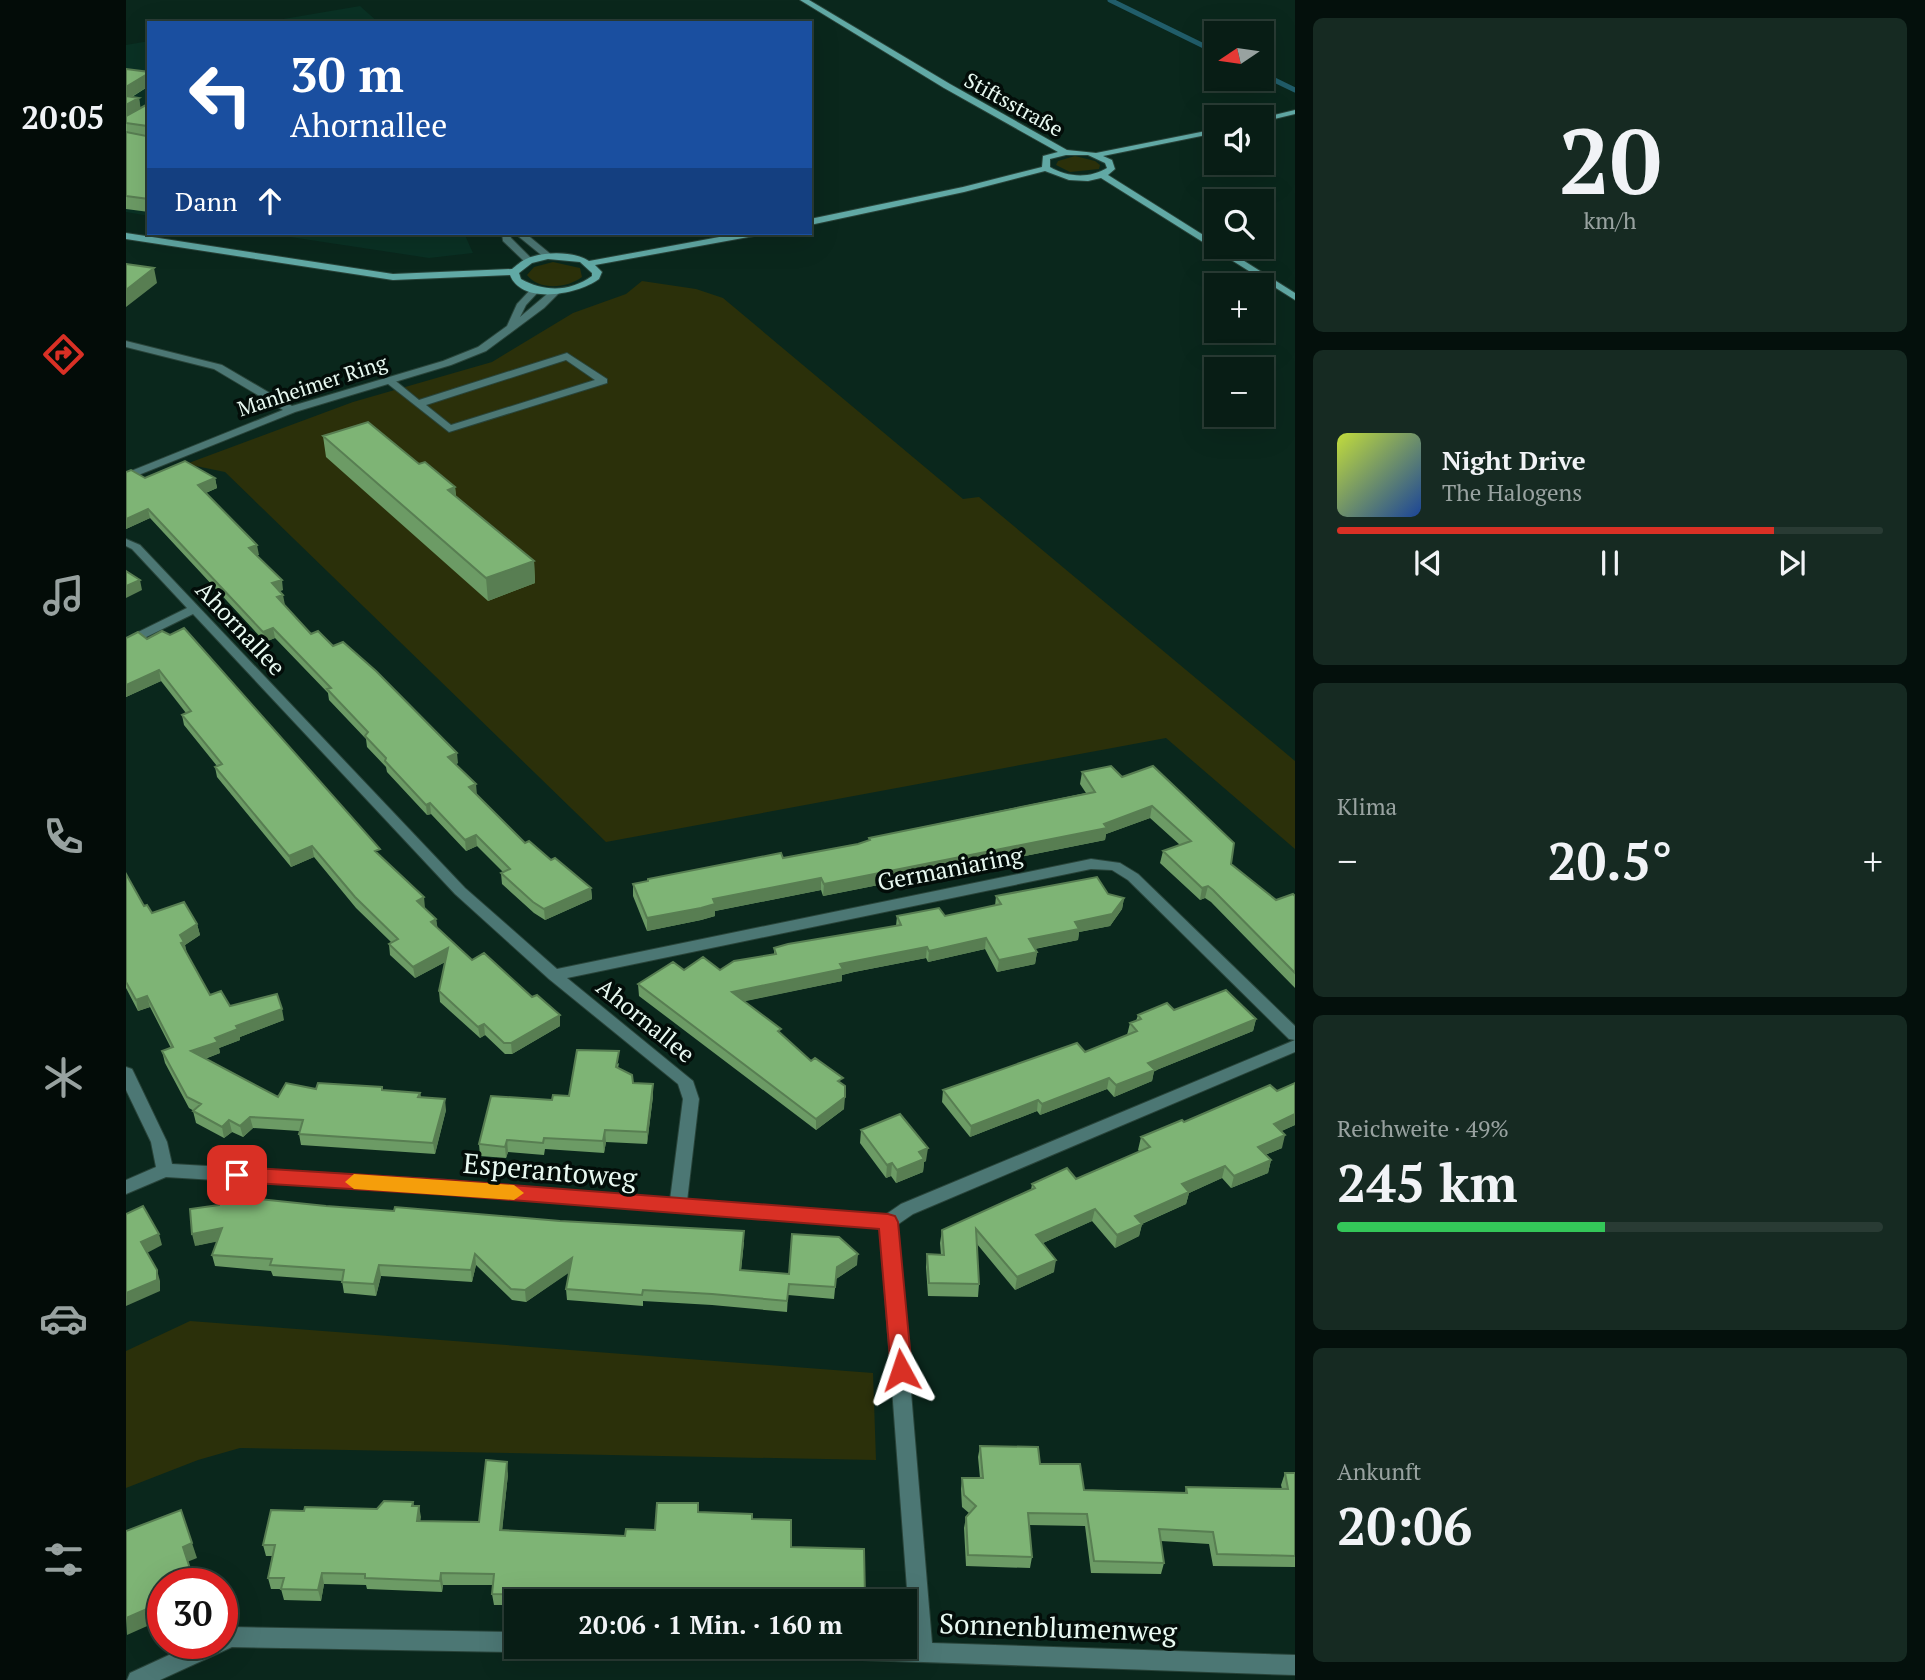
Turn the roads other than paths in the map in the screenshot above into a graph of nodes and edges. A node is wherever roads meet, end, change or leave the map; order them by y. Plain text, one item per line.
1 (804, 0) edge
2 (947, 86) junction
3 (1295, 112) edge
4 (1274, 117) edge
5 (1204, 134) edge
6 (1169, 142) junction
7 (1065, 152) junction
8 (1097, 155) junction
9 (1051, 156) junction
10 (1109, 162) junction
11 (1046, 168) junction
12 (1058, 174) junction
13 (1102, 175) junction
14 (1089, 177) junction
15 (964, 189) junction
16 (812, 222) edge
17 (506, 235) edge
18 (522, 235) edge
19 (744, 235) edge
20 (126, 236) edge
21 (1198, 238) junction
22 (548, 256) junction
23 (528, 261) junction
24 (594, 267) junction
25 (515, 276) junction
26 (536, 289) junction
27 (556, 291) junction
28 (1295, 297) edge
29 (509, 330) junction
30 (126, 344) edge
31 (388, 380) junction
32 (418, 404) junction
33 (290, 410) junction
34 (126, 477) edge
35 (126, 542) edge
36 (192, 610) junction
37 (126, 643) edge
38 (554, 975) junction
39 (1295, 1035) edge
40 (1295, 1046) edge
41 (126, 1073) edge
42 (165, 1170) junction
43 (126, 1187) edge
44 (678, 1207) junction
45 (888, 1222) junction
46 (238, 1637) edge
47 (504, 1642) edge
48 (917, 1649) edge
49 (922, 1649) junction
50 (183, 1659) edge
51 (1295, 1665) edge
52 (137, 1680) edge

1 - 2 street, Stiftsstraße
2 - 7 street, Stiftsstraße
2 - 9 street, Stiftsstraße
3 - 4 street
5 - 6 street
6 - 8 street
6 - 10 street
7 - 8 street
7 - 9 street
8 - 10 street
9 - 11 street
10 - 13 street
11 - 12 street
11 - 15 street
12 - 14 street
12 - 15 street
13 - 14 street
13 - 21 street
14 - 21 street
15 - 16 street
17 - 23 street
18 - 22 street
19 - 24 street
20 - 25 street
21 - 28 street
22 - 23 street
22 - 24 street
23 - 25 street
24 - 27 street
25 - 26 street
26 - 27 street
26 - 29 street, Manheimer Ring
27 - 29 street, Manheimer Ring
29 - 31 street, Manheimer Ring
30 - 33 street
31 - 32 street
31 - 33 street, Manheimer Ring
32 - 32 street
33 - 34 street, Manheimer Ring
35 - 36 street, Ahornallee
36 - 37 street
36 - 38 street, Ahornallee
38 - 39 street, Germaniaring
38 - 44 street, Ahornallee
40 - 45 street
41 - 42 street
42 - 43 street, Esperantoweg
42 - 44 street, Esperantoweg
44 - 45 street
45 - 49 street
46 - 47 street
48 - 49 street, Sonnenblumenweg
49 - 51 street, Sonnenblumenweg
50 - 52 street

